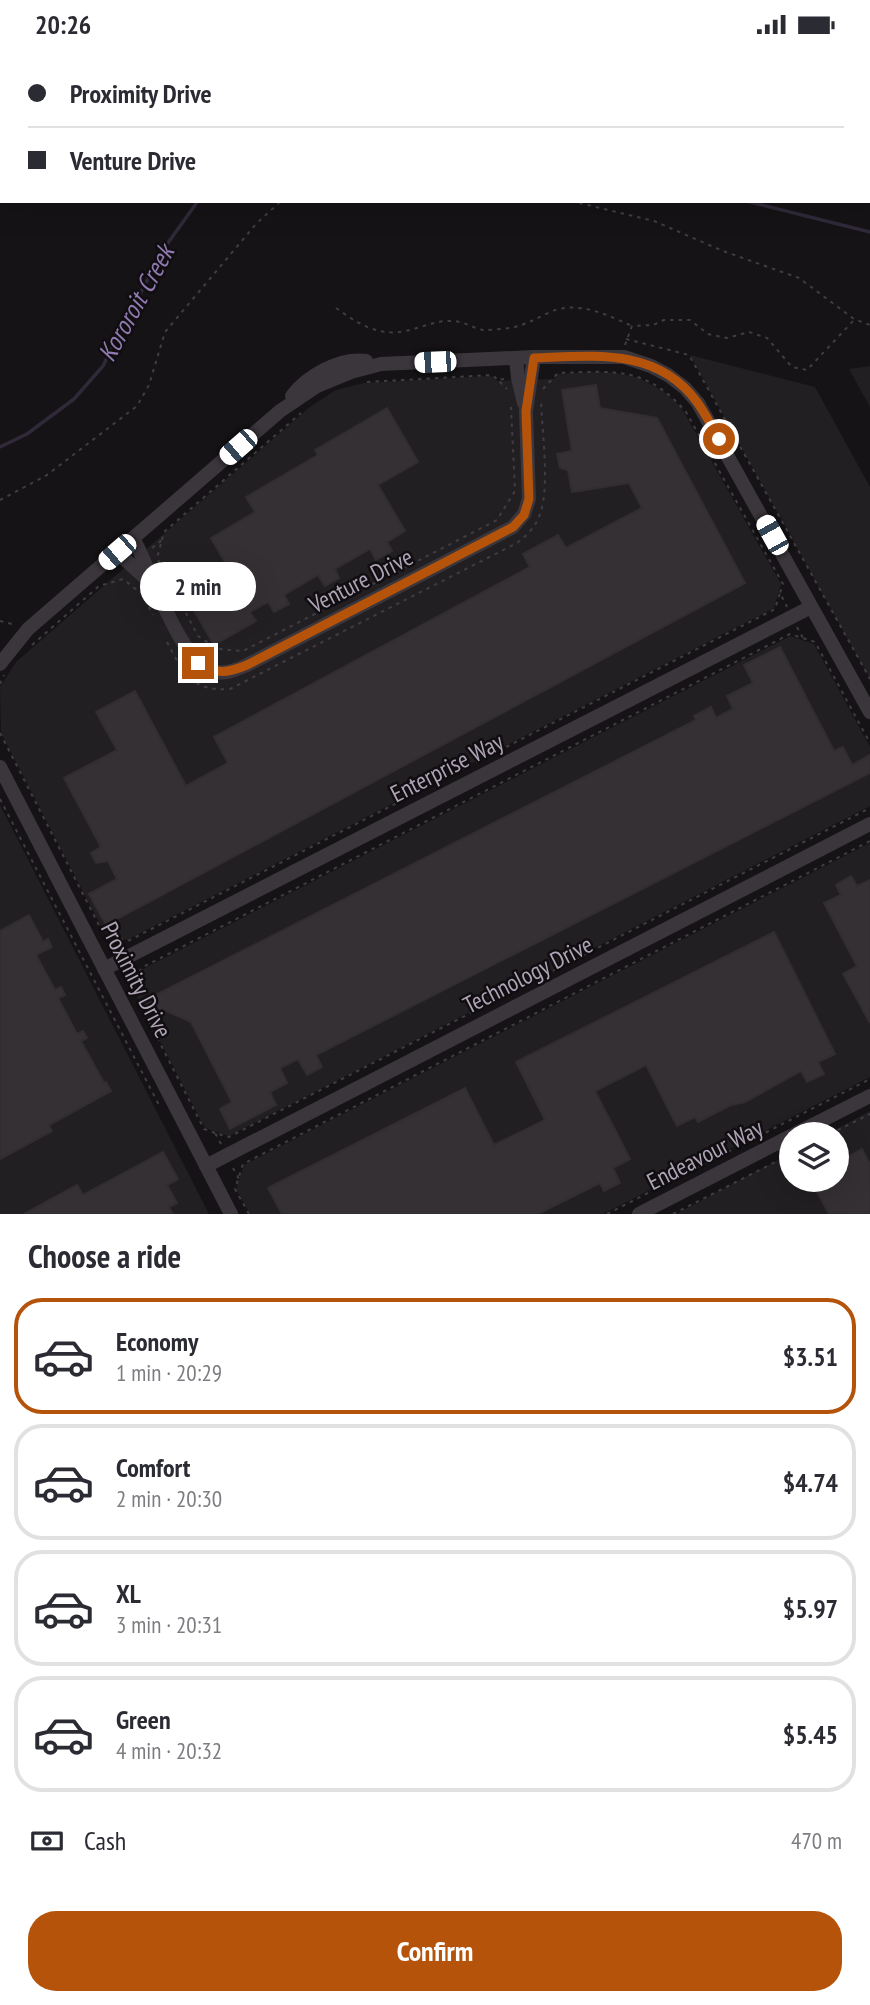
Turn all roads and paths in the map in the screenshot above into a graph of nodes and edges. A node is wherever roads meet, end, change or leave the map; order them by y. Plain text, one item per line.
1 (279, 203) edge
2 (578, 203) edge
3 (336, 308) dead end
4 (855, 319) junction
5 (870, 325) edge
6 (632, 326) junction
7 (624, 357) junction
8 (516, 358) junction
9 (534, 358) junction
10 (525, 378) junction
11 (554, 378) junction
12 (498, 380) junction
13 (357, 382) dead end
14 (510, 392) dead end
15 (511, 404) dead end
16 (303, 411) dead end
17 (0, 500) edge
18 (133, 538) junction
19 (162, 540) junction
20 (117, 552) junction
21 (138, 561) junction
22 (114, 582) junction
23 (780, 593) dead end
24 (811, 607) junction
25 (153, 615) dead end
26 (28, 629) junction
27 (164, 635) dead end
28 (33, 645) dead end
29 (0, 647) edge
30 (0, 664) edge
31 (870, 712) edge
32 (0, 733) edge
33 (870, 743) edge
34 (0, 767) edge
35 (0, 799) edge
36 (870, 808) edge
37 (870, 824) edge
38 (870, 841) edge
39 (110, 936) dead end
40 (104, 969) junction
41 (870, 1079) edge
42 (870, 1096) edge
43 (159, 1103) dead end
44 (870, 1114) edge
45 (819, 1122) edge
46 (849, 1124) edge
47 (215, 1133) junction
48 (779, 1142) edge
49 (226, 1155) junction
50 (779, 1160) edge
51 (206, 1166) junction
52 (239, 1179) junction
53 (231, 1214) edge
54 (248, 1214) edge
55 (607, 1214) edge
56 (639, 1214) edge
57 (673, 1214) edge

1 - 17 path
2 - 4 path
3 - 6 path
4 - 5 path
4 - 6 path
6 - 7 path
7 - 9 street
7 - 24 street
8 - 9 street
8 - 10 street, Venture Drive
8 - 18 street
9 - 10 street, Venture Drive
10 - 11 path
10 - 12 path
10 - 21 street, Venture Drive
11 - 23 path
11 - 27 path
12 - 13 path
12 - 14 path
15 - 19 path
16 - 19 path
18 - 20 street
18 - 21 street, Venture Drive
19 - 21 path
20 - 21 street, Venture Drive
20 - 26 street
21 - 22 path
22 - 25 path
22 - 28 path
24 - 31 street
24 - 40 street, Enterprise Way
26 - 29 street
26 - 30 street
32 - 39 path
33 - 47 path
34 - 40 street, Proximity Drive
35 - 43 path
36 - 47 path
37 - 49 street, Technology Drive
38 - 52 path
40 - 51 street, Proximity Drive
41 - 55 path
42 - 45 street, Endeavour Way
44 - 46 path
47 - 49 path
48 - 56 street, Endeavour Way
49 - 51 street, Technology Drive
49 - 52 path
50 - 57 path
51 - 53 street, Proximity Drive
52 - 54 path

